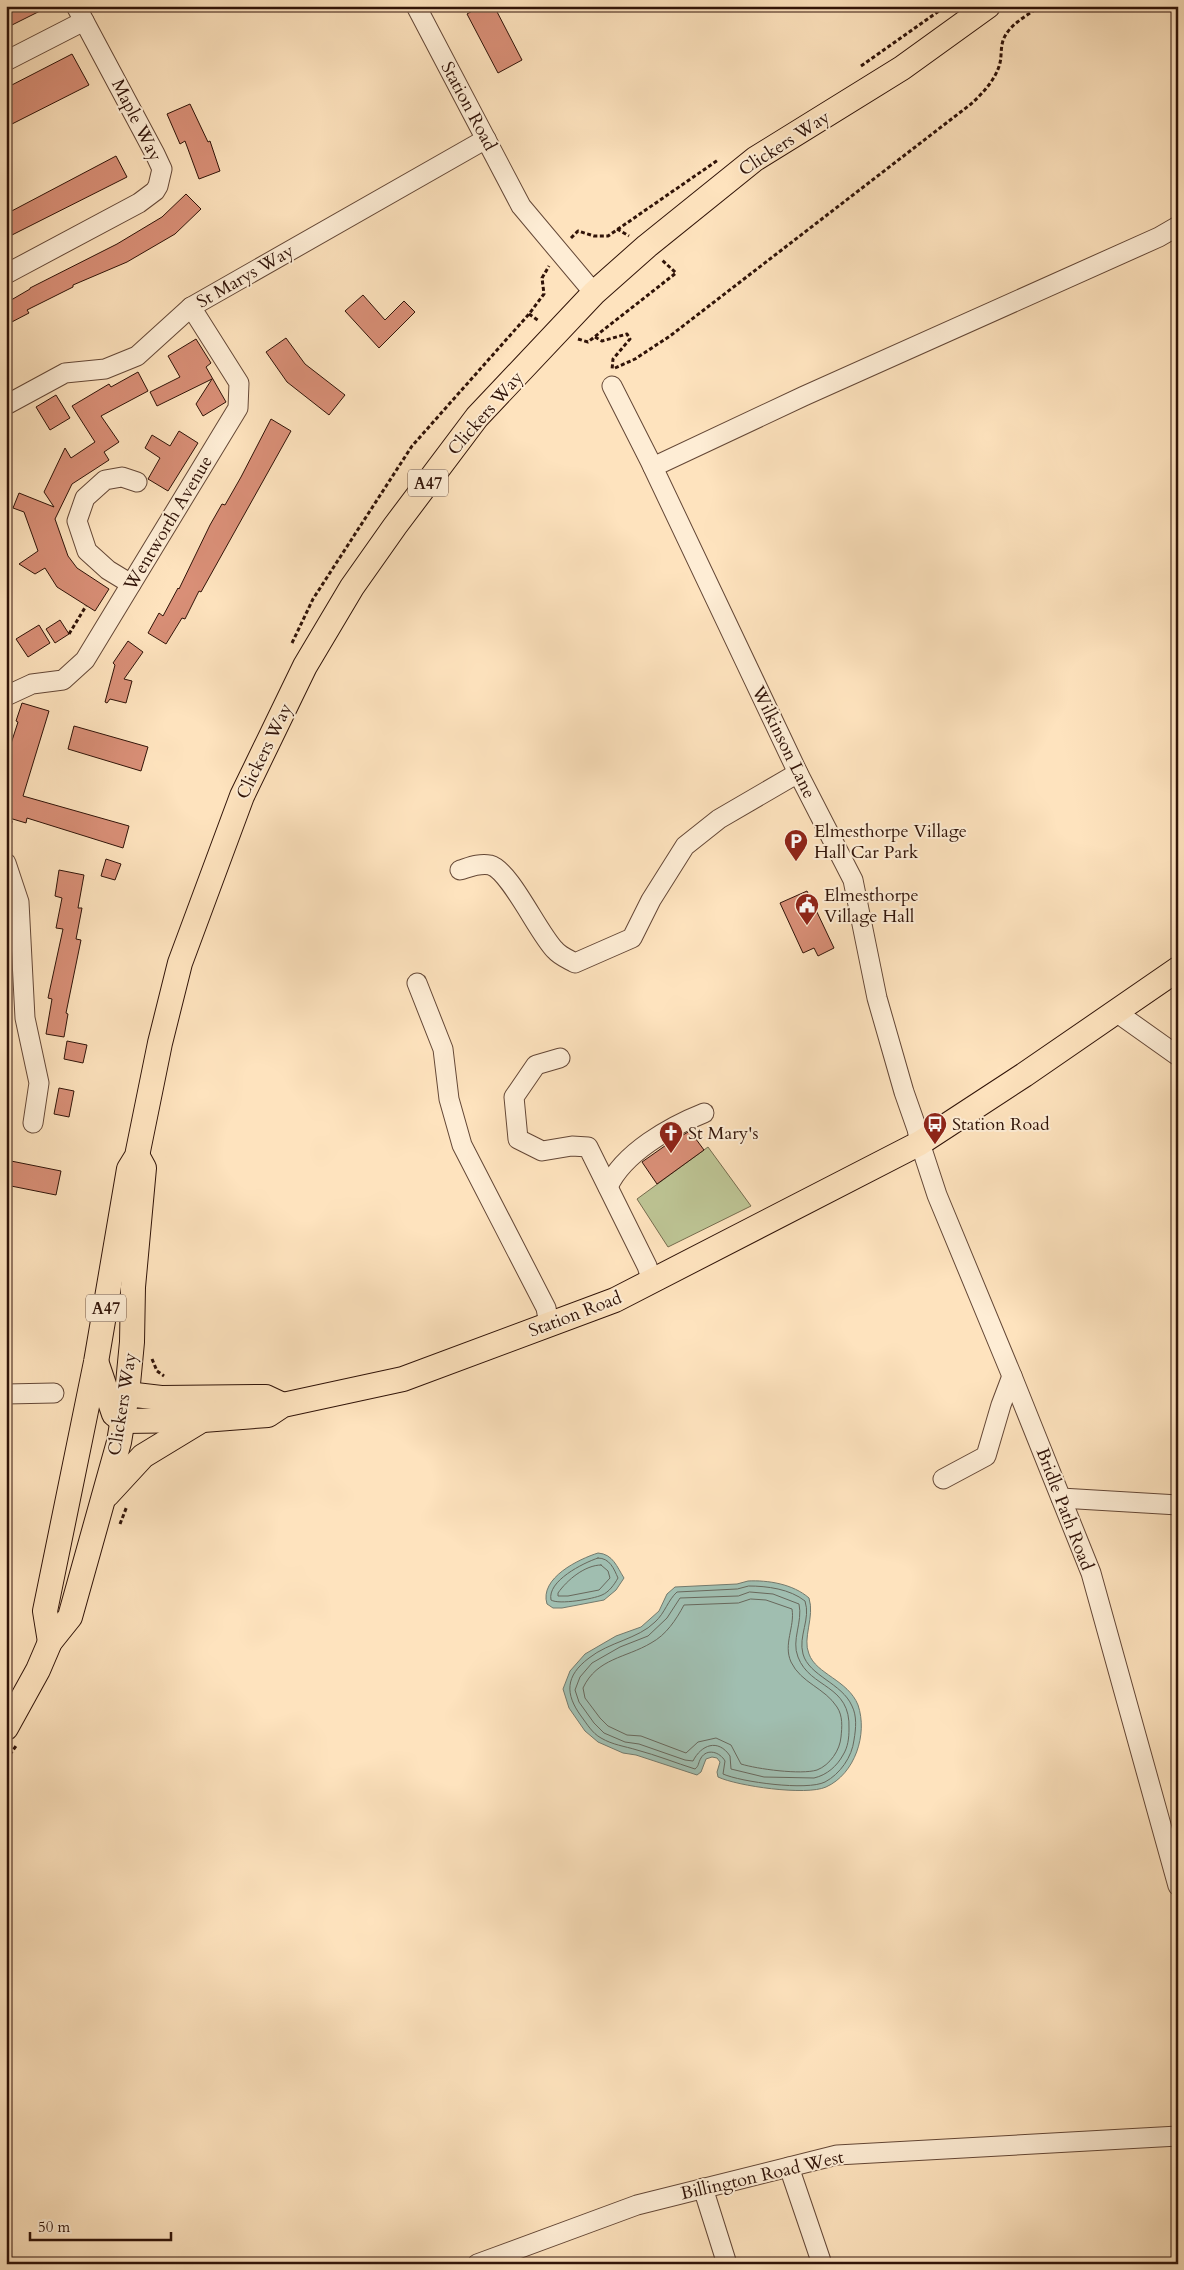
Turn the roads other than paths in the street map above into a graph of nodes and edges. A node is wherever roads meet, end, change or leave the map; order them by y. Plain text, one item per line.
1 (416, 6) edge
2 (988, 6) edge
3 (80, 14) edge
4 (6, 61) edge
5 (486, 139) junction
6 (1178, 226) edge
7 (6, 274) edge
8 (594, 294) junction
9 (191, 308) junction
10 (612, 378) road end
11 (6, 405) edge
12 (653, 467) junction
13 (137, 482) dead end
14 (132, 584) junction
15 (6, 696) edge
16 (798, 774) junction
17 (6, 862) edge
18 (460, 870) dead end
19 (1178, 969) edge
20 (417, 983) dead end
21 (1116, 1012) junction
22 (1178, 1056) edge
23 (560, 1058) dead end
24 (704, 1113) dead end
25 (33, 1123) dead end
26 (920, 1143) junction
27 (137, 1156) junction
28 (608, 1187) junction
29 (652, 1281) junction
30 (550, 1324) junction
31 (96, 1362) junction
32 (1012, 1376) junction
33 (54, 1393) dead end
34 (6, 1394) edge
35 (283, 1405) junction
36 (120, 1407) junction
37 (203, 1420) junction
38 (77, 1462) junction
39 (943, 1479) dead end
40 (104, 1498) junction
41 (1061, 1498) junction
42 (1178, 1505) edge
43 (50, 1642) junction
44 (6, 1728) edge
45 (1178, 1886) edge
46 (1178, 2136) edge
47 (789, 2167) junction
48 (703, 2188) junction
49 (476, 2264) edge
50 (727, 2264) edge
51 (822, 2264) edge

1 - 5 street, Station Road
2 - 8 main road, Clickers Way / A47
3 - 4 street
3 - 7 street, Maple Way
5 - 8 street, Station Road
5 - 9 street, St Marys Way
6 - 12 street
8 - 27 main road, Clickers Way / A47
9 - 11 street, St Marys Way
9 - 14 street, Wentworth Avenue
10 - 12 street, Wilkinson Lane
12 - 16 street, Wilkinson Lane
13 - 14 street
14 - 15 street, Wentworth Avenue
16 - 18 street
16 - 26 street, Wilkinson Lane
17 - 25 street
19 - 21 main road, Station Road
20 - 30 street
21 - 22 street
21 - 26 main road, Station Road
23 - 28 street
24 - 28 street
26 - 29 main road, Station Road
26 - 32 street, Bridle Path Road
27 - 31 main road, Clickers Way / A47
27 - 36 main road, Clickers Way / A47
28 - 29 street
29 - 30 main road, Station Road
30 - 35 main road, Station Road
31 - 36 main road
31 - 38 main road, Clickers Way / A47
32 - 39 street
32 - 41 street, Bridle Path Road
33 - 34 street
35 - 36 main road
35 - 37 main road, Station Road
36 - 37 main road, Station Road
36 - 38 main road
36 - 40 main road, Clickers Way / A47
37 - 40 main road
38 - 43 main road, Clickers Way / A47
40 - 43 main road, Clickers Way / A47
41 - 42 street
41 - 45 street, Bridle Path Road
43 - 44 main road, Clickers Way / A47
46 - 47 street, Billington Road West
47 - 48 street, Billington Road West
47 - 51 street
48 - 49 street, Billington Road West
48 - 50 street

